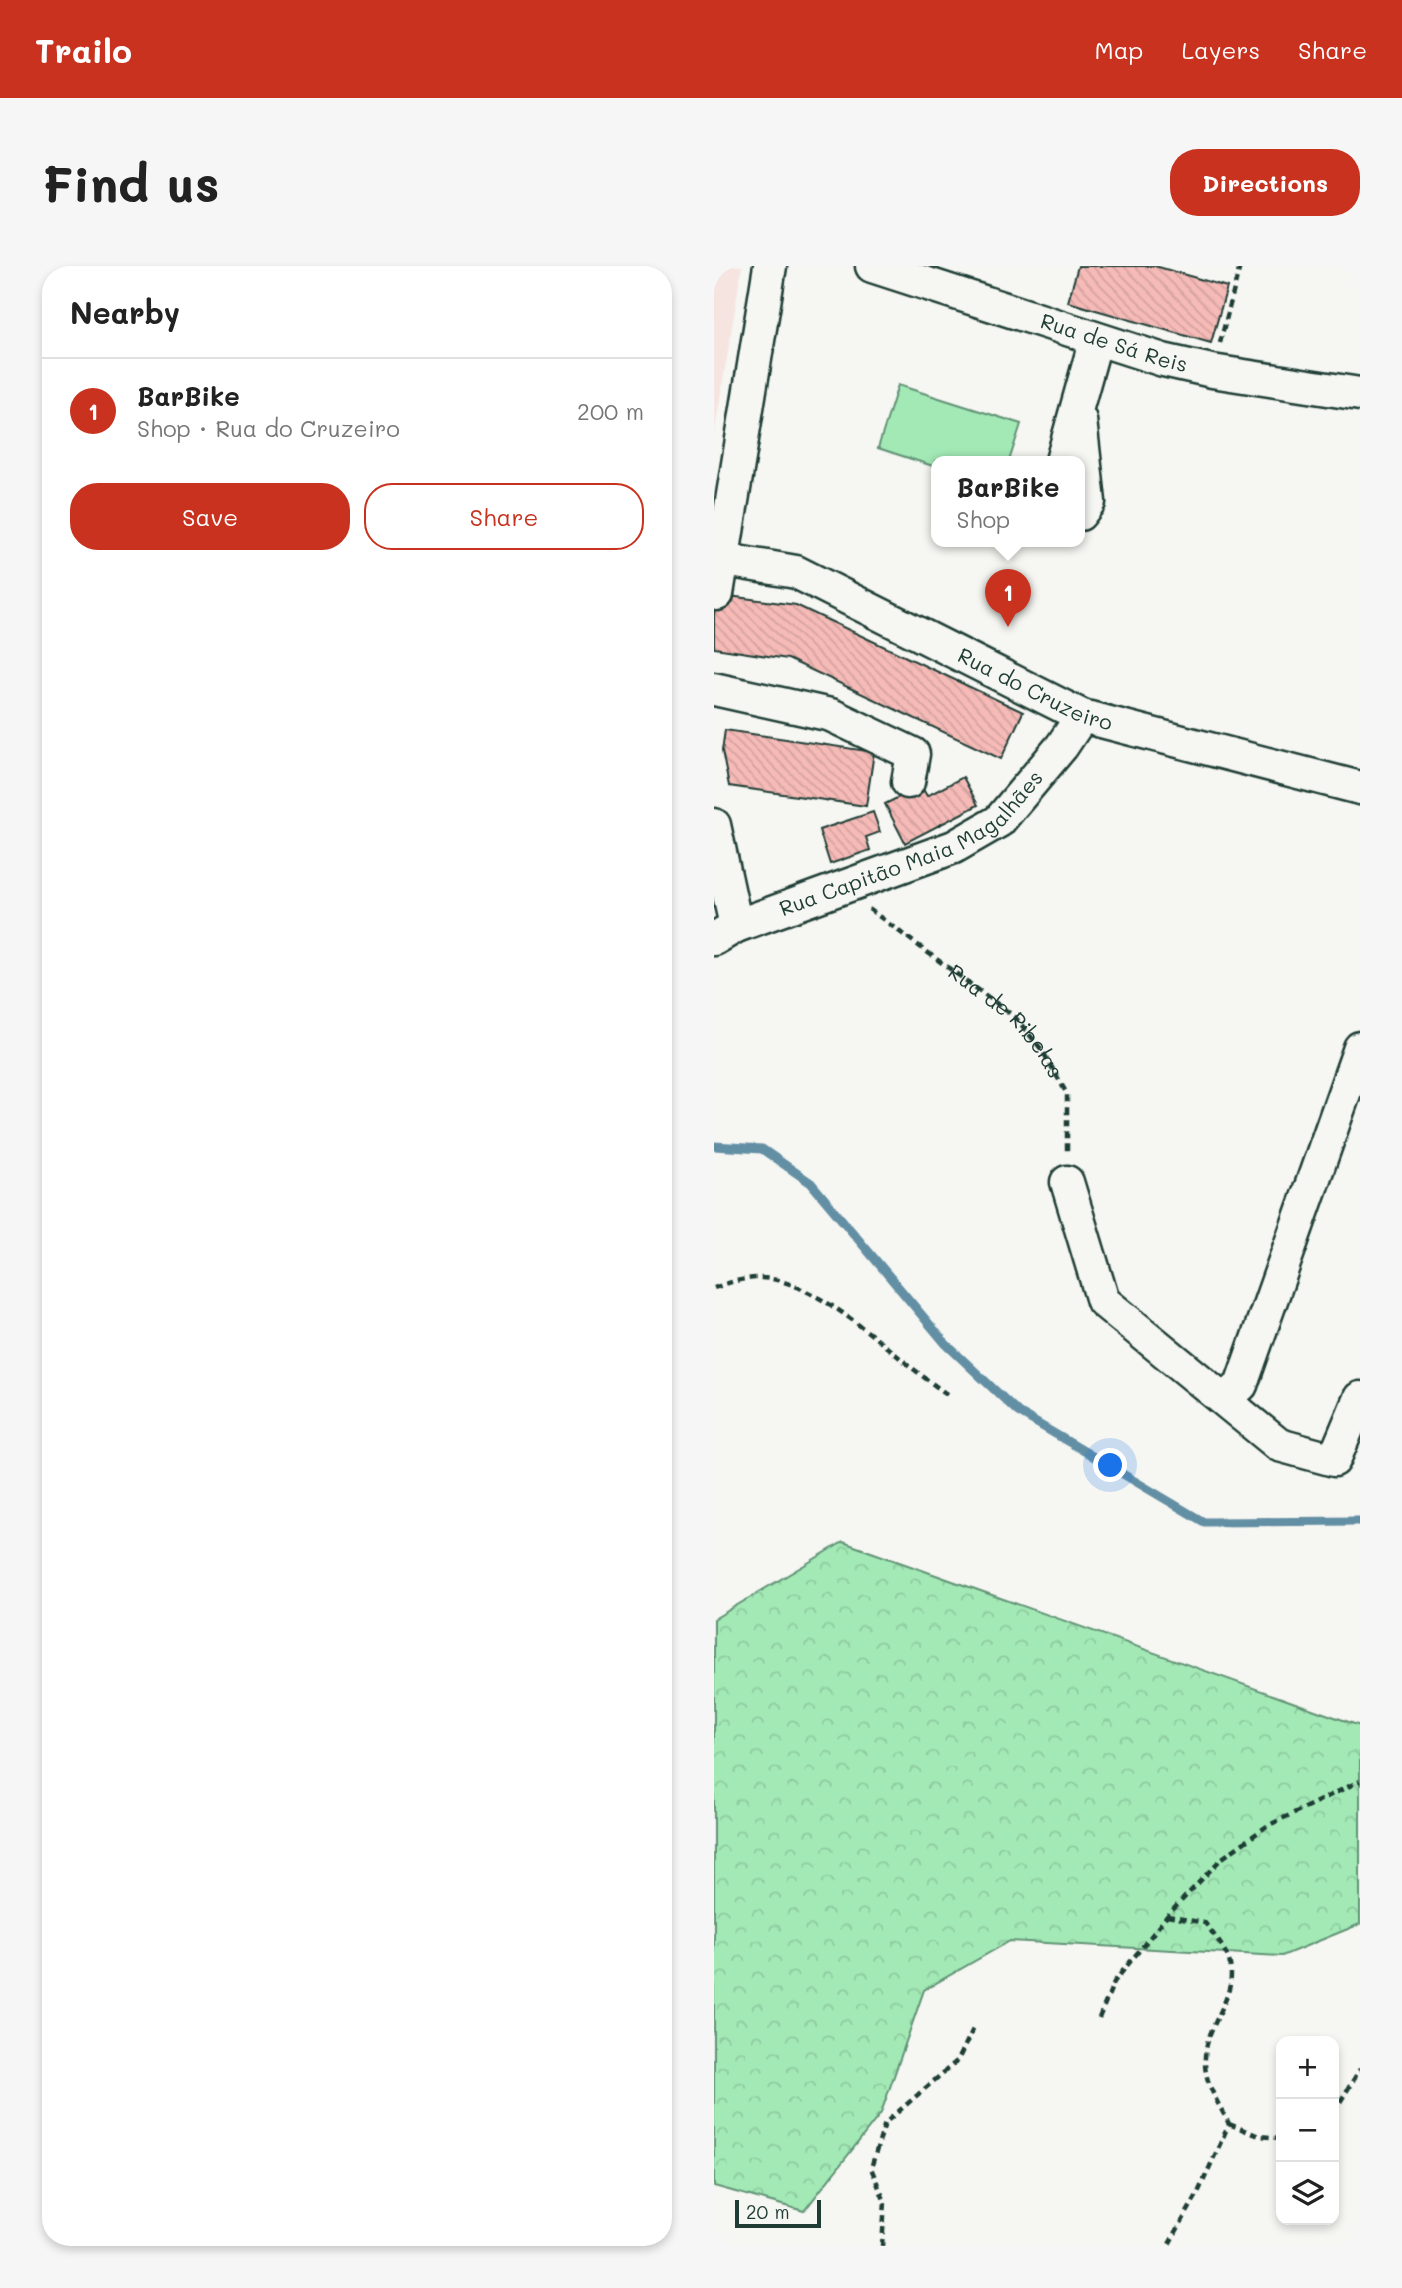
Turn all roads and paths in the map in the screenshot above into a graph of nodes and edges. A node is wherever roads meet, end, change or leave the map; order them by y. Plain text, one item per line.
1 (769, 266) edge
2 (872, 266) edge
3 (1240, 266) edge
4 (1096, 339) junction
5 (1212, 371) junction
6 (1360, 394) edge
7 (1078, 405) junction
8 (1063, 456) edge
9 (1084, 456) edge
10 (1085, 467) edge
11 (1085, 507) edge
12 (718, 558) edge
13 (717, 594) dead end
14 (714, 688) edge
15 (1082, 716) junction
16 (908, 782) dead end
17 (1360, 788) edge
18 (714, 825) edge
19 (840, 888) junction
20 (725, 932) edge
21 (1360, 1048) edge
22 (1067, 1182) joint
23 (714, 1288) edge
24 (947, 1394) dead end
25 (1219, 1395) junction
26 (1360, 1398) edge
27 (1360, 1781) edge
28 (1167, 1916) junction
29 (1099, 2018) dead end
30 (974, 2027) dead end
31 (1360, 2069) edge
32 (1339, 2104) edge
33 (1229, 2124) junction
34 (1276, 2138) edge
35 (882, 2246) edge
36 (1168, 2246) edge

1 - 12 street
2 - 4 street, Rua de Sá Reis
3 - 5 path
4 - 5 street, Rua de Sá Reis
4 - 7 street
5 - 6 street, Rua de Sá Reis
7 - 8 street
7 - 9 street
10 - 11 street
12 - 13 street
12 - 15 street, Rua do Cruzeiro
14 - 16 street
15 - 17 street, Rua do Cruzeiro
15 - 19 street, Rua Capitão Maia Magalhães
18 - 20 street
19 - 20 street, Rua Capitão Maia Magalhães
19 - 22 path, Rua de Ribelas
21 - 25 street
22 - 25 street
23 - 24 path
25 - 26 street
27 - 28 path
28 - 29 path
28 - 33 path
30 - 35 path
31 - 32 path
33 - 34 path
33 - 36 path

